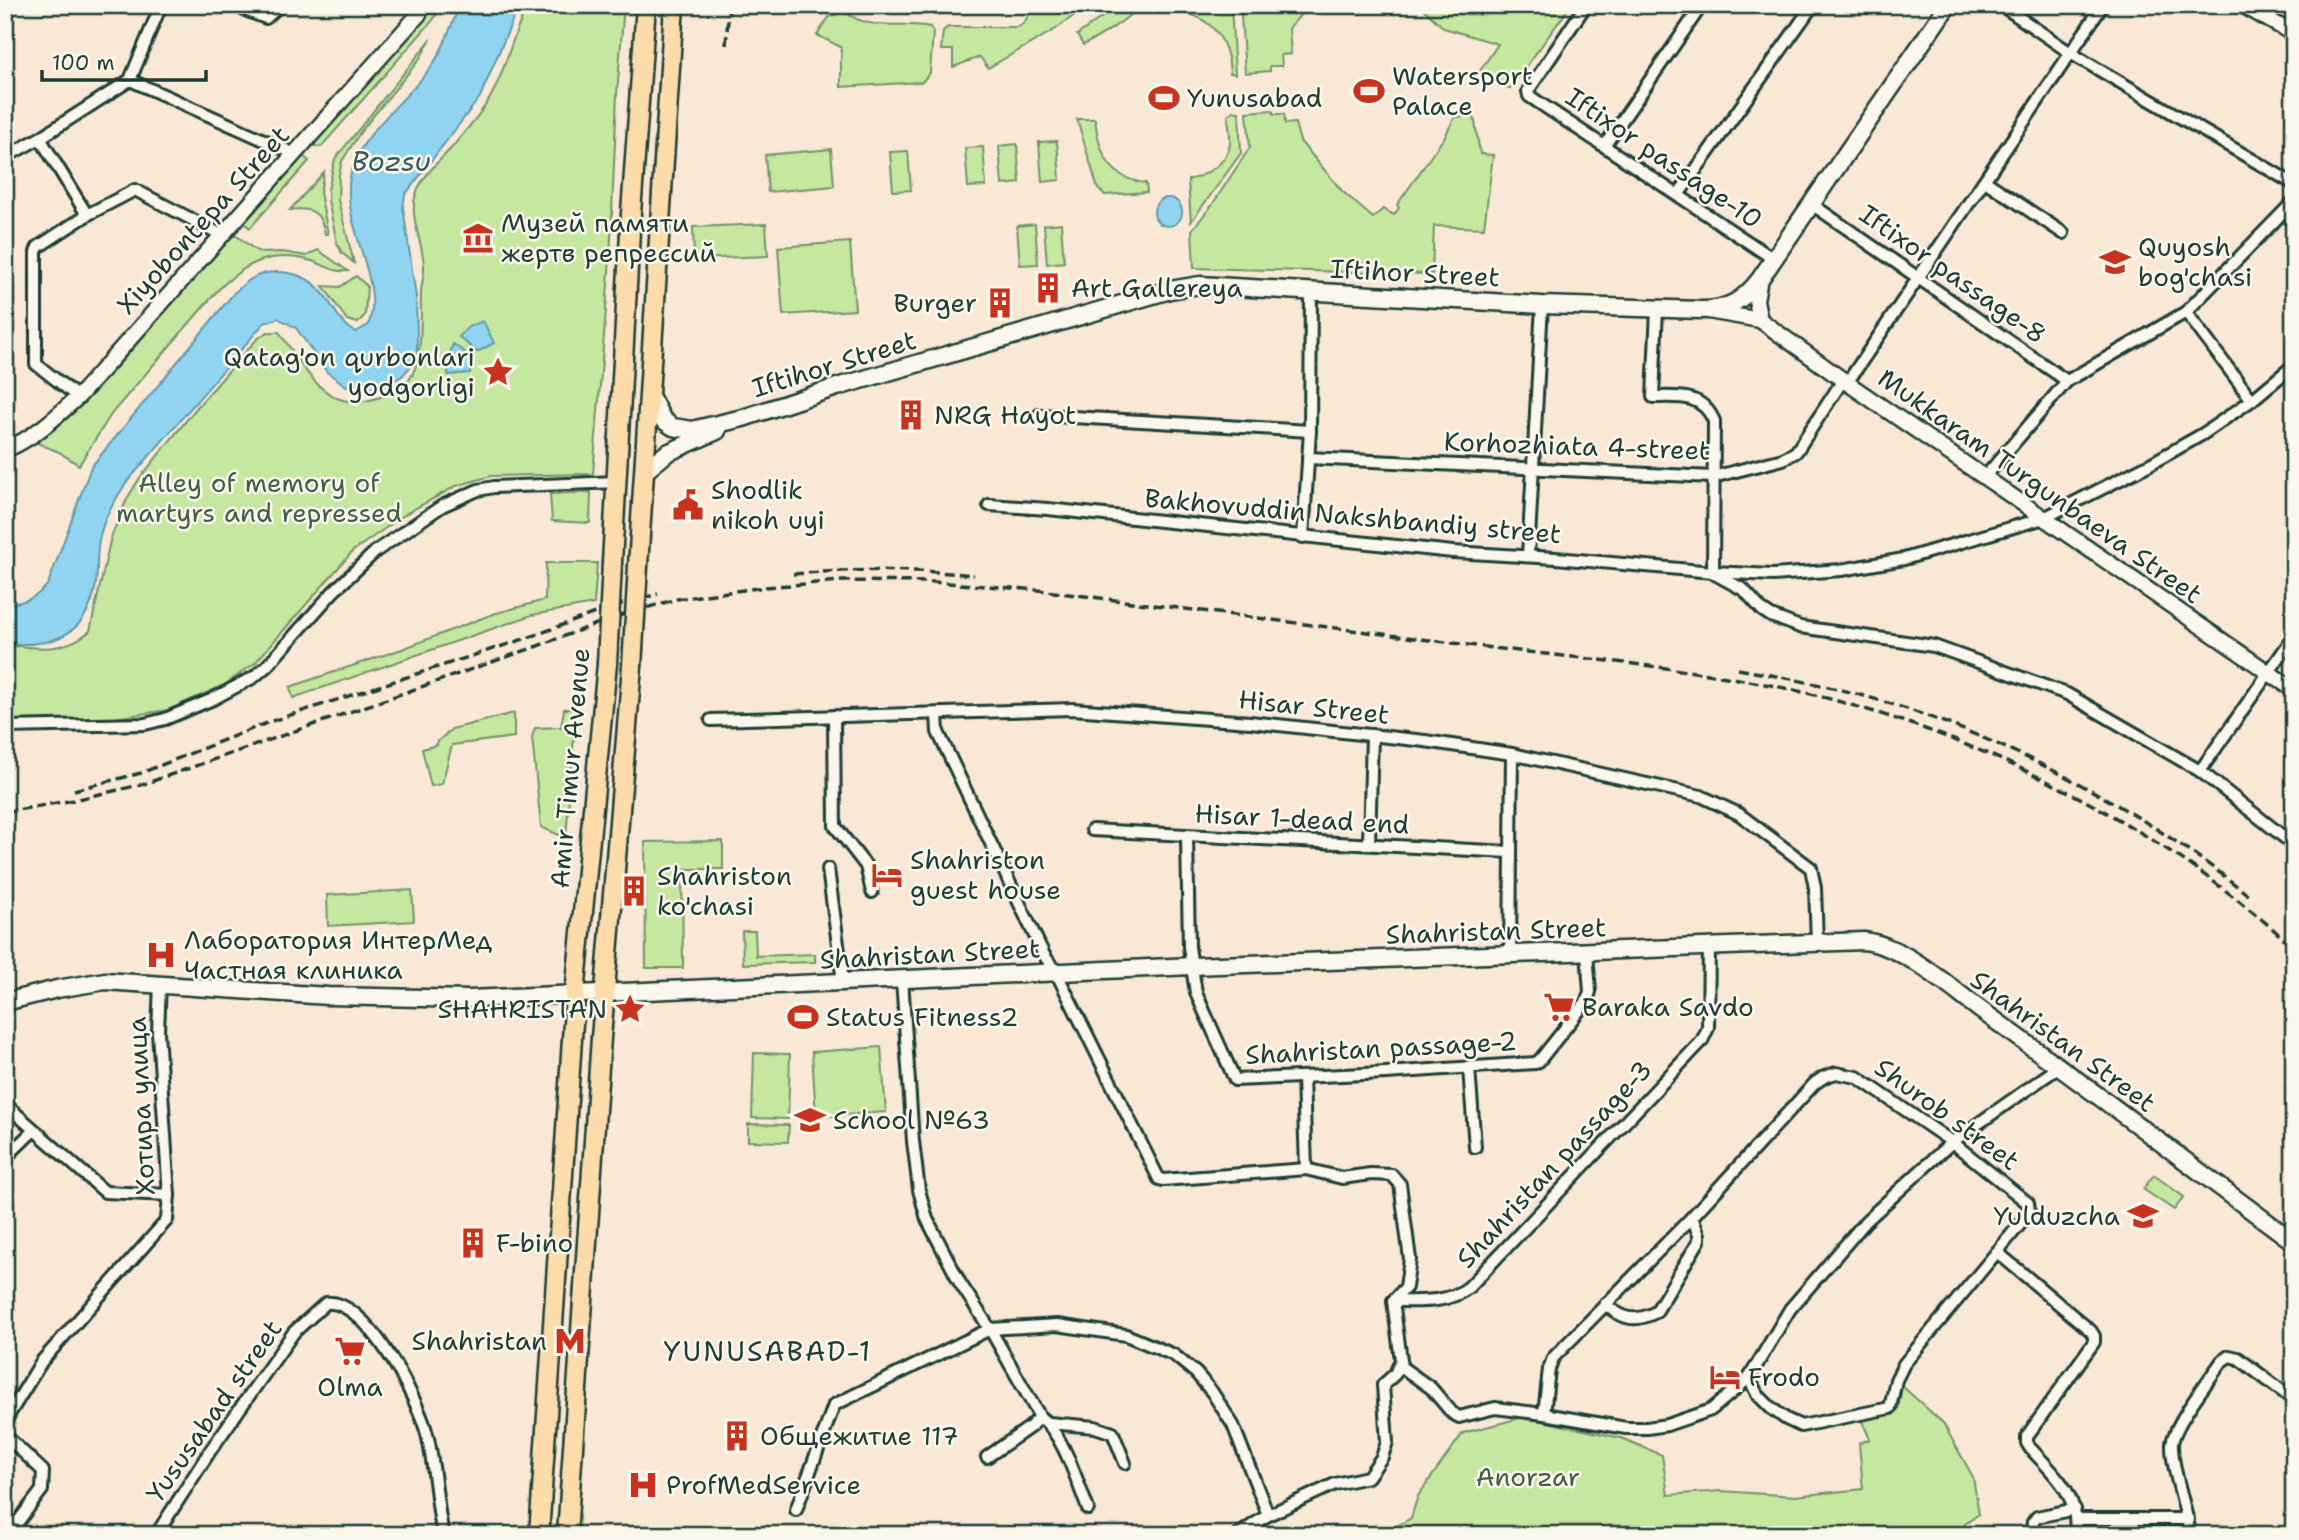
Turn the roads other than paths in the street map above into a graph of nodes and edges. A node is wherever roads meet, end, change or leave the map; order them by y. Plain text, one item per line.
1 (161, 5) edge
2 (232, 5) edge
3 (280, 5) edge
4 (422, 5) edge
5 (646, 5) edge
6 (674, 5) edge
7 (1586, 5) edge
8 (1702, 5) edge
9 (1813, 5) edge
10 (1948, 5) edge
11 (2001, 5) edge
12 (2104, 5) edge
13 (2242, 5) edge
14 (2294, 34) edge
15 (2072, 54) junction
16 (130, 80) junction
17 (40, 138) junction
18 (1605, 145) junction
19 (295, 154) junction
20 (5, 158) edge
21 (1985, 181) junction
22 (2294, 184) edge
23 (1678, 195) junction
24 (2294, 201) edge
25 (1813, 205) junction
26 (87, 215) junction
27 (2063, 233) dead end
28 (222, 235) junction
29 (1775, 260) junction
30 (1918, 277) junction
31 (1760, 279) junction
32 (1311, 291) junction
33 (1542, 305) junction
34 (1657, 309) junction
35 (1702, 310) junction
36 (2186, 312) junction
37 (1760, 320) junction
38 (2294, 365) edge
39 (2067, 381) junction
40 (1845, 382) junction
41 (649, 394) junction
42 (78, 397) junction
43 (2252, 400) junction
44 (1039, 415) dead end
45 (743, 418) junction
46 (1310, 431) junction
47 (5, 450) edge
48 (1308, 458) junction
49 (1533, 468) junction
50 (643, 472) junction
51 (1713, 477) junction
52 (1985, 477) junction
53 (617, 482) junction
54 (989, 505) dead end
55 (2044, 518) junction
56 (1303, 537) junction
57 (1528, 556) junction
58 (1713, 572) junction
59 (2294, 636) edge
60 (2268, 673) junction
61 (2294, 690) edge
62 (937, 714) junction
63 (834, 716) junction
64 (711, 720) dead end
65 (5, 727) edge
66 (1372, 735) junction
67 (1512, 754) junction
68 (2200, 771) junction
69 (1092, 830) dead end
70 (1187, 836) junction
71 (1369, 844) junction
72 (2294, 845) edge
73 (1510, 852) junction
74 (828, 869) dead end
75 (873, 892) dead end
76 (1817, 942) junction
77 (1709, 946) junction
78 (1587, 952) junction
79 (1510, 956) junction
80 (1192, 966) junction
81 (1056, 972) junction
82 (842, 974) junction
83 (902, 979) junction
84 (160, 983) junction
85 (605, 993) junction
86 (575, 994) junction
87 (5, 1002) edge
88 (2059, 1067) junction
89 (1469, 1068) junction
90 (1303, 1077) junction
91 (5, 1104) edge
92 (566, 1119) junction
93 (595, 1120) junction
94 (33, 1131) junction
95 (1952, 1142) junction
96 (1475, 1147) dead end
97 (5, 1158) edge
98 (1306, 1169) junction
99 (169, 1195) junction
100 (1692, 1217) junction
101 (2294, 1242) edge
102 (1997, 1252) junction
103 (1393, 1301) junction
104 (1605, 1304) junction
105 (990, 1329) junction
106 (1400, 1366) junction
107 (1749, 1378) junction
108 (2294, 1400) edge
109 (1544, 1414) junction
110 (1044, 1420) junction
111 (5, 1421) edge
112 (5, 1435) edge
113 (987, 1458) dead end
114 (1125, 1462) dead end
115 (1088, 1509) dead end
116 (796, 1510) dead end
117 (1268, 1514) junction
118 (2076, 1514) junction
119 (2188, 1519) junction
120 (8, 1535) edge
121 (156, 1535) edge
122 (443, 1535) edge
123 (539, 1535) edge
124 (567, 1535) edge
125 (1238, 1535) edge
126 (2031, 1535) edge
127 (2075, 1535) edge
128 (2190, 1535) edge

1 - 16 street
2 - 3 street
4 - 19 street, Xiyobontepa Street
5 - 53 main road, Amir Timur Avenue
6 - 41 main road, Amir Timur Avenue
7 - 18 street, Iftixor passage-10
8 - 18 street
9 - 23 street
10 - 25 main road, Iftihor Street
11 - 15 street
12 - 15 street, Korhozhiаta 4-street
13 - 14 street
15 - 21 street, Korhozhiаta 4-street
15 - 22 street
16 - 17 street
16 - 19 street
17 - 20 street
17 - 26 street
18 - 23 street, Iftixor passage-10
19 - 28 street, Xiyobontepa Street
21 - 27 street
21 - 30 street, Korhozhiаta 4-street
23 - 29 street, Iftixor passage-10
24 - 36 street
25 - 29 main road, Iftihor Street
25 - 30 street, Iftixor passage-8
26 - 28 street
26 - 42 street
28 - 42 street, Xiyobontepa Street
29 - 31 main road, Iftihor Street
30 - 39 street, Iftixor passage-8
30 - 40 street, Korhozhiаta 4-street
31 - 35 main road, Iftihor Street
31 - 37 street
32 - 33 main road, Iftihor Street
32 - 45 main road, Iftihor Street
32 - 46 street
33 - 34 main road, Iftihor Street
33 - 49 street
34 - 35 main road, Iftihor Street
34 - 51 street
35 - 37 street, Mukkaram Turgunbaeva Street
36 - 39 street
36 - 43 street
37 - 40 street, Mukkaram Turgunbaeva Street
38 - 43 street, Bakhovuddin Nakshbandiy street
39 - 52 street
40 - 51 street, Korhozhiаta 4-street
40 - 52 street, Mukkaram Turgunbaeva Street
41 - 45 main road, Iftihor Street
41 - 50 main road, Amir Timur Avenue
42 - 47 street, Xiyobontepa Street
43 - 55 street, Bakhovuddin Nakshbandiy street
44 - 46 street
45 - 50 main road, Iftihor Street
46 - 48 street
48 - 49 street, Korhozhiаta 4-street
48 - 56 street
49 - 51 street, Korhozhiаta 4-street
49 - 57 street
50 - 85 main road, Amir Timur Avenue, bridge
51 - 58 street
52 - 55 street, Mukkaram Turgunbaeva Street
53 - 65 street
53 - 86 main road, Amir Timur Avenue, bridge
54 - 56 street, Bakhovuddin Nakshbandiy street
55 - 58 street, Bakhovuddin Nakshbandiy street
55 - 60 street, Mukkaram Turgunbaeva Street
56 - 57 street, Bakhovuddin Nakshbandiy street
57 - 58 street, Bakhovuddin Nakshbandiy street
58 - 68 street
59 - 60 street
60 - 61 street, Mukkaram Turgunbaeva Street
60 - 68 street
62 - 63 street, Hisar Street
62 - 66 street, Hisar Street
62 - 81 street
63 - 64 street, Hisar Street
63 - 75 street
66 - 67 street, Hisar Street
66 - 71 street
67 - 73 street
67 - 76 street, Hisar Street
68 - 72 street
69 - 70 street, Hisar 1-dead end
70 - 71 street, Hisar 1-dead end
70 - 80 street
71 - 73 street, Hisar 1-dead end
73 - 79 street
74 - 82 street
76 - 77 main road, Shahristan Street
76 - 88 main road, Shahristan Street
77 - 78 main road, Shahristan Street
77 - 103 street, Shahristan passage-3
78 - 79 main road, Shahristan Street
78 - 89 street, Shahristan passage-2
79 - 80 main road, Shahristan Street
80 - 81 main road, Shahristan Street
80 - 90 street, Shahristan passage-2
81 - 83 main road, Shahristan Street
81 - 98 street
82 - 83 main road, Shahristan Street
82 - 85 main road, Shahristan Street
83 - 105 street
84 - 86 main road, Shahristan Street
84 - 87 main road, Shahristan Street
84 - 99 street, Хотира улица
85 - 86 main road, Shahristan Street
85 - 93 main road, Amir Timur Avenue
86 - 92 main road, Amir Timur Avenue
88 - 95 street
88 - 101 main road, Shahristan Street
89 - 90 street, Shahristan passage-2
89 - 96 street
90 - 98 street
91 - 94 street
92 - 93 main road
92 - 123 main road, Amir Timur Avenue
93 - 124 main road, Amir Timur Avenue
94 - 97 street
94 - 99 street
95 - 100 street, Shurob street
95 - 102 street, Shurob street
95 - 107 street
98 - 103 street
99 - 111 street, Хотира улица
100 - 104 street, Shurob street
100 - 104 street
102 - 107 street, Shurob street
102 - 118 street
103 - 106 street
104 - 109 street, Shurob street
105 - 110 street
105 - 116 street
105 - 117 street
106 - 109 street
106 - 117 street
107 - 109 street
108 - 119 street
110 - 113 street
110 - 114 street
110 - 115 street
112 - 120 street
117 - 125 street
118 - 119 street
118 - 126 street
118 - 127 street
119 - 128 street
121 - 122 street, Yususabad street

